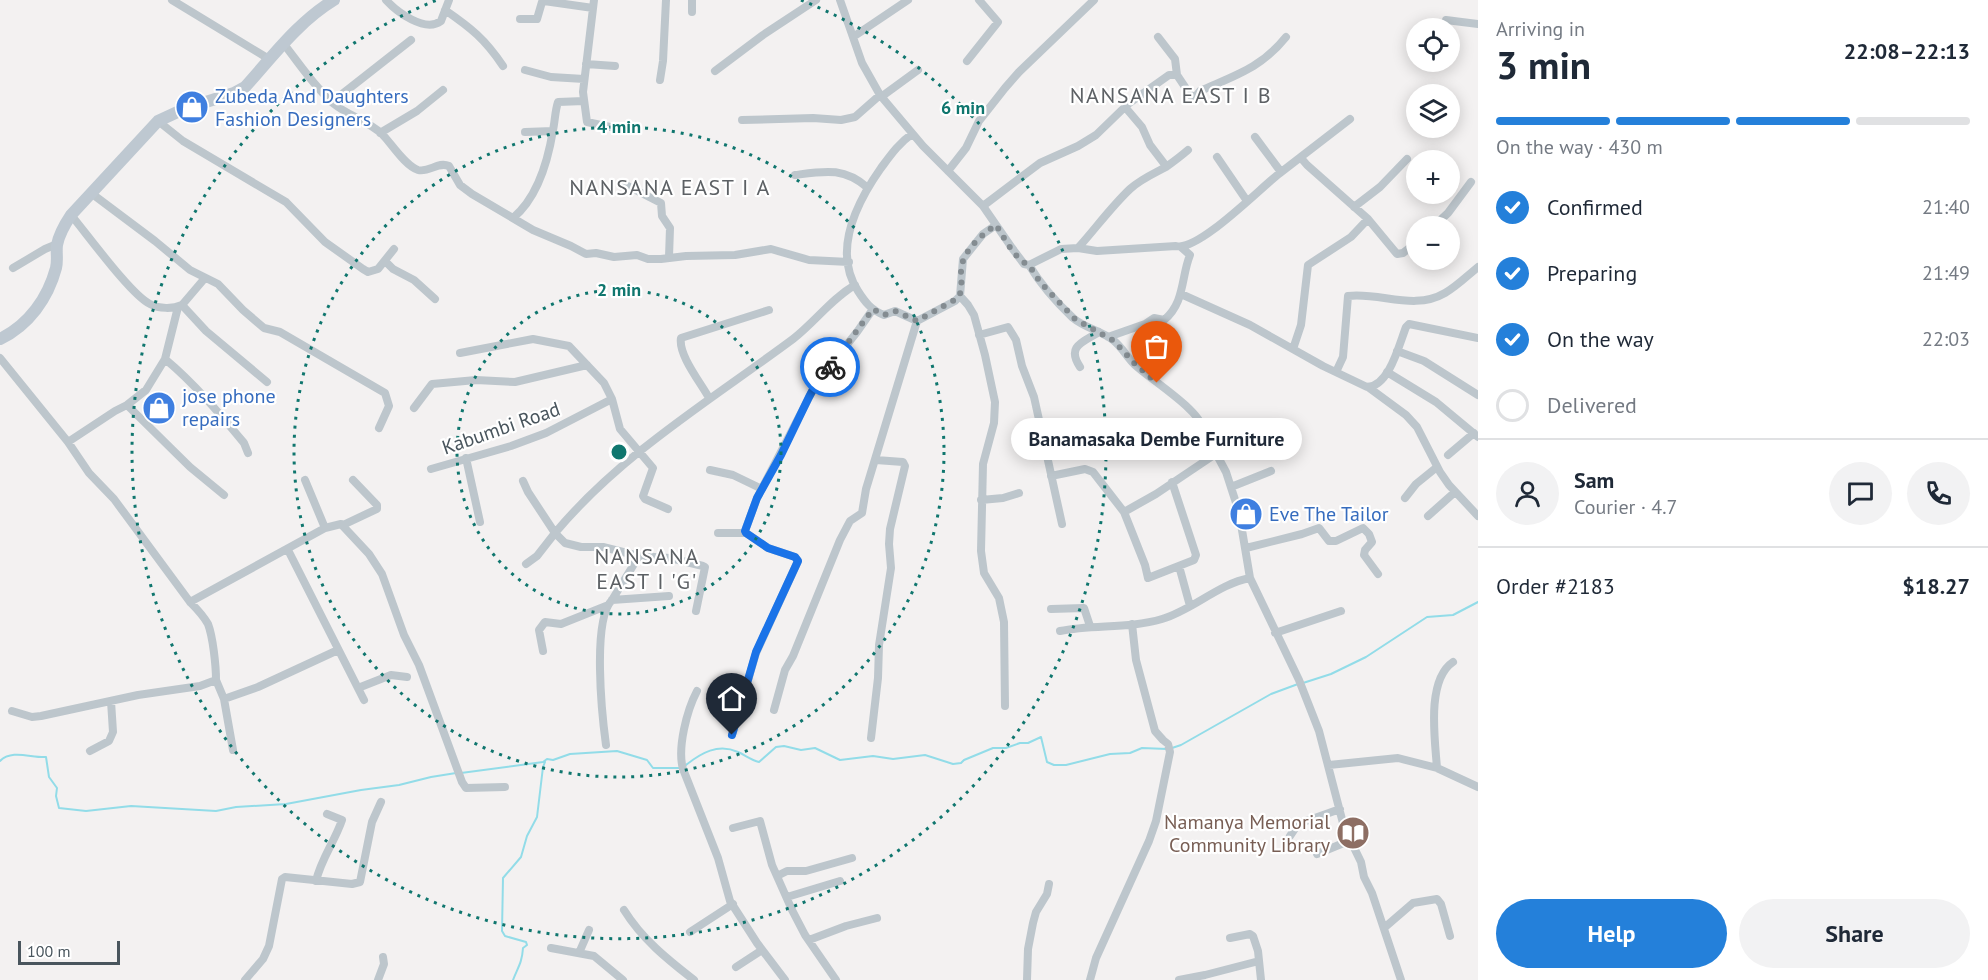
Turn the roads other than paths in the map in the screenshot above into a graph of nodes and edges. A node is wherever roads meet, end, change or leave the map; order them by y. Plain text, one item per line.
1 (172, 0) edge
2 (334, 0) edge
3 (386, 0) edge
4 (449, 0) edge
5 (666, 0) edge
6 (692, 0) edge
7 (816, 0) edge
8 (840, 0) edge
9 (908, 0) edge
10 (1094, 0) edge
11 (985, 2) edge
12 (594, 4) edge
13 (445, 10) junction
14 (692, 12) dead end
15 (520, 19) dead end
16 (1460, 22) edge
17 (1478, 24) edge
18 (853, 37) junction
19 (1158, 37) dead end
20 (1287, 37) dead end
21 (411, 40) dead end
22 (283, 43) junction
23 (268, 59) junction
24 (967, 61) dead end
25 (586, 64) junction
26 (503, 66) dead end
27 (615, 66) dead end
28 (525, 70) dead end
29 (918, 70) dead end
30 (715, 71) dead end
31 (1177, 75) junction
32 (584, 79) junction
33 (660, 80) dead end
34 (443, 90) dead end
35 (881, 96) junction
36 (584, 101) junction
37 (332, 102) junction
38 (1125, 106) junction
39 (1350, 119) dead end
40 (742, 120) dead end
41 (158, 121) junction
42 (610, 127) dead end
43 (553, 131) junction
44 (525, 132) dead end
45 (380, 133) junction
46 (912, 134) junction
47 (1255, 138) dead end
48 (1188, 150) dead end
49 (1217, 157) dead end
50 (1301, 158) junction
51 (1406, 160) edge
52 (1166, 166) junction
53 (948, 171) junction
54 (1281, 172) junction
55 (795, 175) dead end
56 (1471, 182) dead end
57 (622, 183) dead end
58 (868, 188) junction
59 (91, 194) junction
60 (1247, 201) junction
61 (983, 206) junction
62 (1354, 207) junction
63 (71, 215) junction
64 (1445, 216) edge
65 (513, 219) junction
66 (1368, 219) junction
67 (996, 225) junction
68 (57, 244) junction
69 (1078, 248) junction
70 (1181, 248) junction
71 (394, 249) dead end
72 (1406, 250) edge
73 (669, 257) junction
74 (386, 262) junction
75 (849, 262) junction
76 (1029, 265) junction
77 (1478, 267) edge
78 (12, 268) dead end
79 (205, 278) junction
80 (855, 285) junction
81 (1181, 294) junction
82 (960, 296) junction
83 (435, 299) dead end
84 (180, 306) junction
85 (873, 309) junction
86 (769, 310) dead end
87 (917, 321) junction
88 (1099, 332) junction
89 (979, 334) junction
90 (1108, 337) junction
91 (1478, 338) edge
92 (0, 339) edge
93 (1293, 349) junction
94 (1397, 351) junction
95 (460, 354) dead end
96 (0, 358) edge
97 (165, 359) junction
98 (587, 365) junction
99 (1080, 367) dead end
100 (1336, 372) junction
101 (1387, 372) junction
102 (267, 382) dead end
103 (1367, 387) junction
104 (1478, 395) edge
105 (710, 398) junction
106 (612, 399) junction
107 (127, 405) junction
108 (414, 408) dead end
109 (379, 428) dead end
110 (1476, 435) edge
111 (68, 442) junction
112 (640, 452) junction
113 (249, 453) dead end
114 (1217, 453) junction
115 (1448, 455) dead end
116 (466, 458) junction
117 (876, 460) junction
118 (1437, 467) junction
119 (431, 469) dead end
120 (710, 470) dead end
121 (1271, 471) dead end
122 (1051, 476) junction
123 (305, 480) dead end
124 (353, 480) dead end
125 (523, 481) dead end
126 (1172, 482) junction
127 (1231, 487) junction
128 (762, 489) junction
129 (1019, 492) dead end
130 (1455, 492) junction
131 (224, 495) dead end
132 (1405, 498) dead end
133 (981, 500) junction
134 (668, 509) dead end
135 (1124, 512) junction
136 (1428, 516) dead end
137 (1478, 516) edge
138 (480, 522) dead end
139 (1062, 524) dead end
140 (343, 525) junction
141 (325, 528) junction
142 (718, 533) dead end
143 (746, 533) junction
144 (555, 534) junction
145 (1246, 548) junction
146 (288, 550) junction
147 (639, 556) junction
148 (526, 564) dead end
149 (1179, 566) junction
150 (1378, 574) dead end
151 (1250, 578) junction
152 (669, 596) dead end
153 (190, 602) junction
154 (609, 603) junction
155 (1190, 606) junction
156 (1051, 609) dead end
157 (696, 611) dead end
158 (1341, 611) dead end
159 (1132, 624) junction
160 (1090, 626) junction
161 (1060, 631) dead end
162 (1275, 633) junction
163 (338, 650) junction
164 (543, 651) dead end
165 (1454, 662) dead end
166 (407, 677) dead end
167 (216, 680) junction
168 (358, 688) junction
169 (697, 691) dead end
170 (224, 699) junction
171 (364, 700) dead end
172 (111, 701) junction
173 (1005, 706) dead end
174 (774, 710) dead end
175 (12, 711) dead end
176 (732, 735) dead end
177 (871, 738) dead end
178 (606, 745) dead end
179 (233, 750) dead end
180 (90, 751) dead end
181 (1329, 765) junction
182 (1437, 768) junction
183 (505, 787) dead end
184 (1478, 787) edge
185 (381, 802) dead end
186 (1340, 809) junction
187 (327, 814) dead end
188 (733, 828) dead end
189 (1290, 836) dead end
190 (1351, 840) junction
191 (1317, 854) dead end
192 (852, 858) dead end
193 (777, 876) junction
194 (316, 881) junction
195 (840, 881) dead end
196 (1049, 884) dead end
197 (787, 897) junction
198 (733, 904) junction
199 (624, 910) dead end
200 (877, 918) dead end
201 (1384, 928) junction
202 (589, 930) dead end
203 (690, 932) dead end
204 (1450, 936) dead end
205 (1230, 938) dead end
206 (809, 940) junction
207 (551, 948) dead end
208 (762, 950) junction
209 (579, 953) junction
210 (383, 957) dead end
211 (1259, 961) junction
212 (736, 967) dead end
213 (245, 980) edge
214 (378, 980) edge
215 (623, 980) edge
216 (694, 980) edge
217 (785, 980) edge
218 (836, 980) edge
219 (1027, 980) edge
220 (1090, 980) edge
221 (1179, 980) edge
222 (1261, 980) edge
223 (1401, 980) edge

1 - 23 street
2 - 22 street
3 - 13 street
4 - 13 street
5 - 33 street
6 - 14 street
7 - 30 street
8 - 18 street
9 - 18 street
10 - 53 street
11 - 24 street
12 - 15 street
12 - 25 street
13 - 26 street
16 - 17 street
18 - 35 street
19 - 31 street
20 - 31 street
21 - 37 street
22 - 23 street
22 - 37 street
23 - 41 street
25 - 27 street
25 - 32 street
28 - 32 street
29 - 35 street
31 - 38 street
32 - 36 street
34 - 45 street
35 - 40 street
35 - 46 street
36 - 42 street
36 - 43 street
37 - 45 street
38 - 52 street
38 - 61 street
39 - 50 street
41 - 59 street
41 - 74 street
43 - 44 street
43 - 65 street
45 - 65 street
46 - 53 street
46 - 58 street
47 - 54 street
48 - 52 street
49 - 60 street
50 - 54 street
50 - 62 street
51 - 62 street
52 - 69 street
53 - 61 street
54 - 60 street
55 - 58 street
56 - 64 street
57 - 73 street
58 - 75 street
59 - 63 street
59 - 79 street
60 - 70 street
61 - 67 street
62 - 66 street
63 - 68 street
63 - 84 street
65 - 73 street
66 - 72 street
66 - 93 street
67 - 76 street
67 - 82 street
68 - 78 street
68 - 92 street
69 - 70 street
69 - 76 street
70 - 81 street
71 - 74 street
73 - 75 street
74 - 83 street
75 - 80 street
76 - 88 street
77 - 100 street
79 - 84 street
79 - 109 street
80 - 85 street
80 - 105 street
81 - 90 street
81 - 93 street
82 - 87 street
82 - 89 street
84 - 97 street
84 - 102 street
85 - 87 street
85 - 128 street
86 - 105 street
87 - 117 street
88 - 90 street
88 - 99 street
89 - 122 street
89 - 133 street
90 - 114 street
91 - 94 street
93 - 100 street
94 - 101 street
94 - 104 street
95 - 98 street
96 - 111 street
97 - 107 street
97 - 113 street
98 - 106 street
98 - 108 street
100 - 103 street
101 - 103 street
101 - 110 street
103 - 118 street
105 - 112 street
106 - 112 street
106 - 116 street, Kabumbi Road
107 - 111 street
107 - 131 street
110 - 115 street
111 - 153 street
112 - 134 street
112 - 144 street
114 - 126 street
114 - 127 street
116 - 119 street, Kabumbi Road
116 - 138 street
117 - 174 street
117 - 177 street
118 - 130 street
118 - 132 street
120 - 128 street
121 - 127 street
122 - 135 street
122 - 139 street
123 - 141 street
124 - 140 street
125 - 144 street
126 - 135 street
126 - 149 street
127 - 145 street
128 - 143 street
129 - 133 street
130 - 136 street
130 - 137 street
133 - 173 street
135 - 149 street
140 - 141 street
140 - 183 street
141 - 146 street
142 - 143 street
143 - 176 street
144 - 147 street
144 - 148 street
145 - 150 street
145 - 151 street
146 - 153 street
146 - 163 street
147 - 154 street
147 - 157 street
149 - 155 street
151 - 155 street
151 - 162 street
152 - 154 street
153 - 167 street
154 - 164 street
154 - 178 street
155 - 159 street
156 - 160 street
158 - 162 street
159 - 160 street
159 - 220 street
160 - 161 street
162 - 181 street
163 - 168 street
163 - 170 street
165 - 182 street
166 - 168 street
167 - 170 street
167 - 172 street
168 - 171 street
169 - 198 street
170 - 179 street
172 - 175 street
172 - 180 street
181 - 182 street
181 - 186 street
182 - 184 street
185 - 194 street
186 - 189 street
186 - 190 street
187 - 194 street
188 - 193 street
190 - 191 street
190 - 201 street
192 - 193 street
193 - 197 street
194 - 213 street
195 - 197 street
196 - 219 street
197 - 206 street
198 - 203 street
198 - 208 street
199 - 216 street
200 - 206 street
201 - 204 street
201 - 223 street
202 - 209 street
205 - 211 street
206 - 218 street
207 - 209 street
208 - 212 street
208 - 217 street
209 - 215 street
210 - 214 street
211 - 221 street
211 - 222 street

